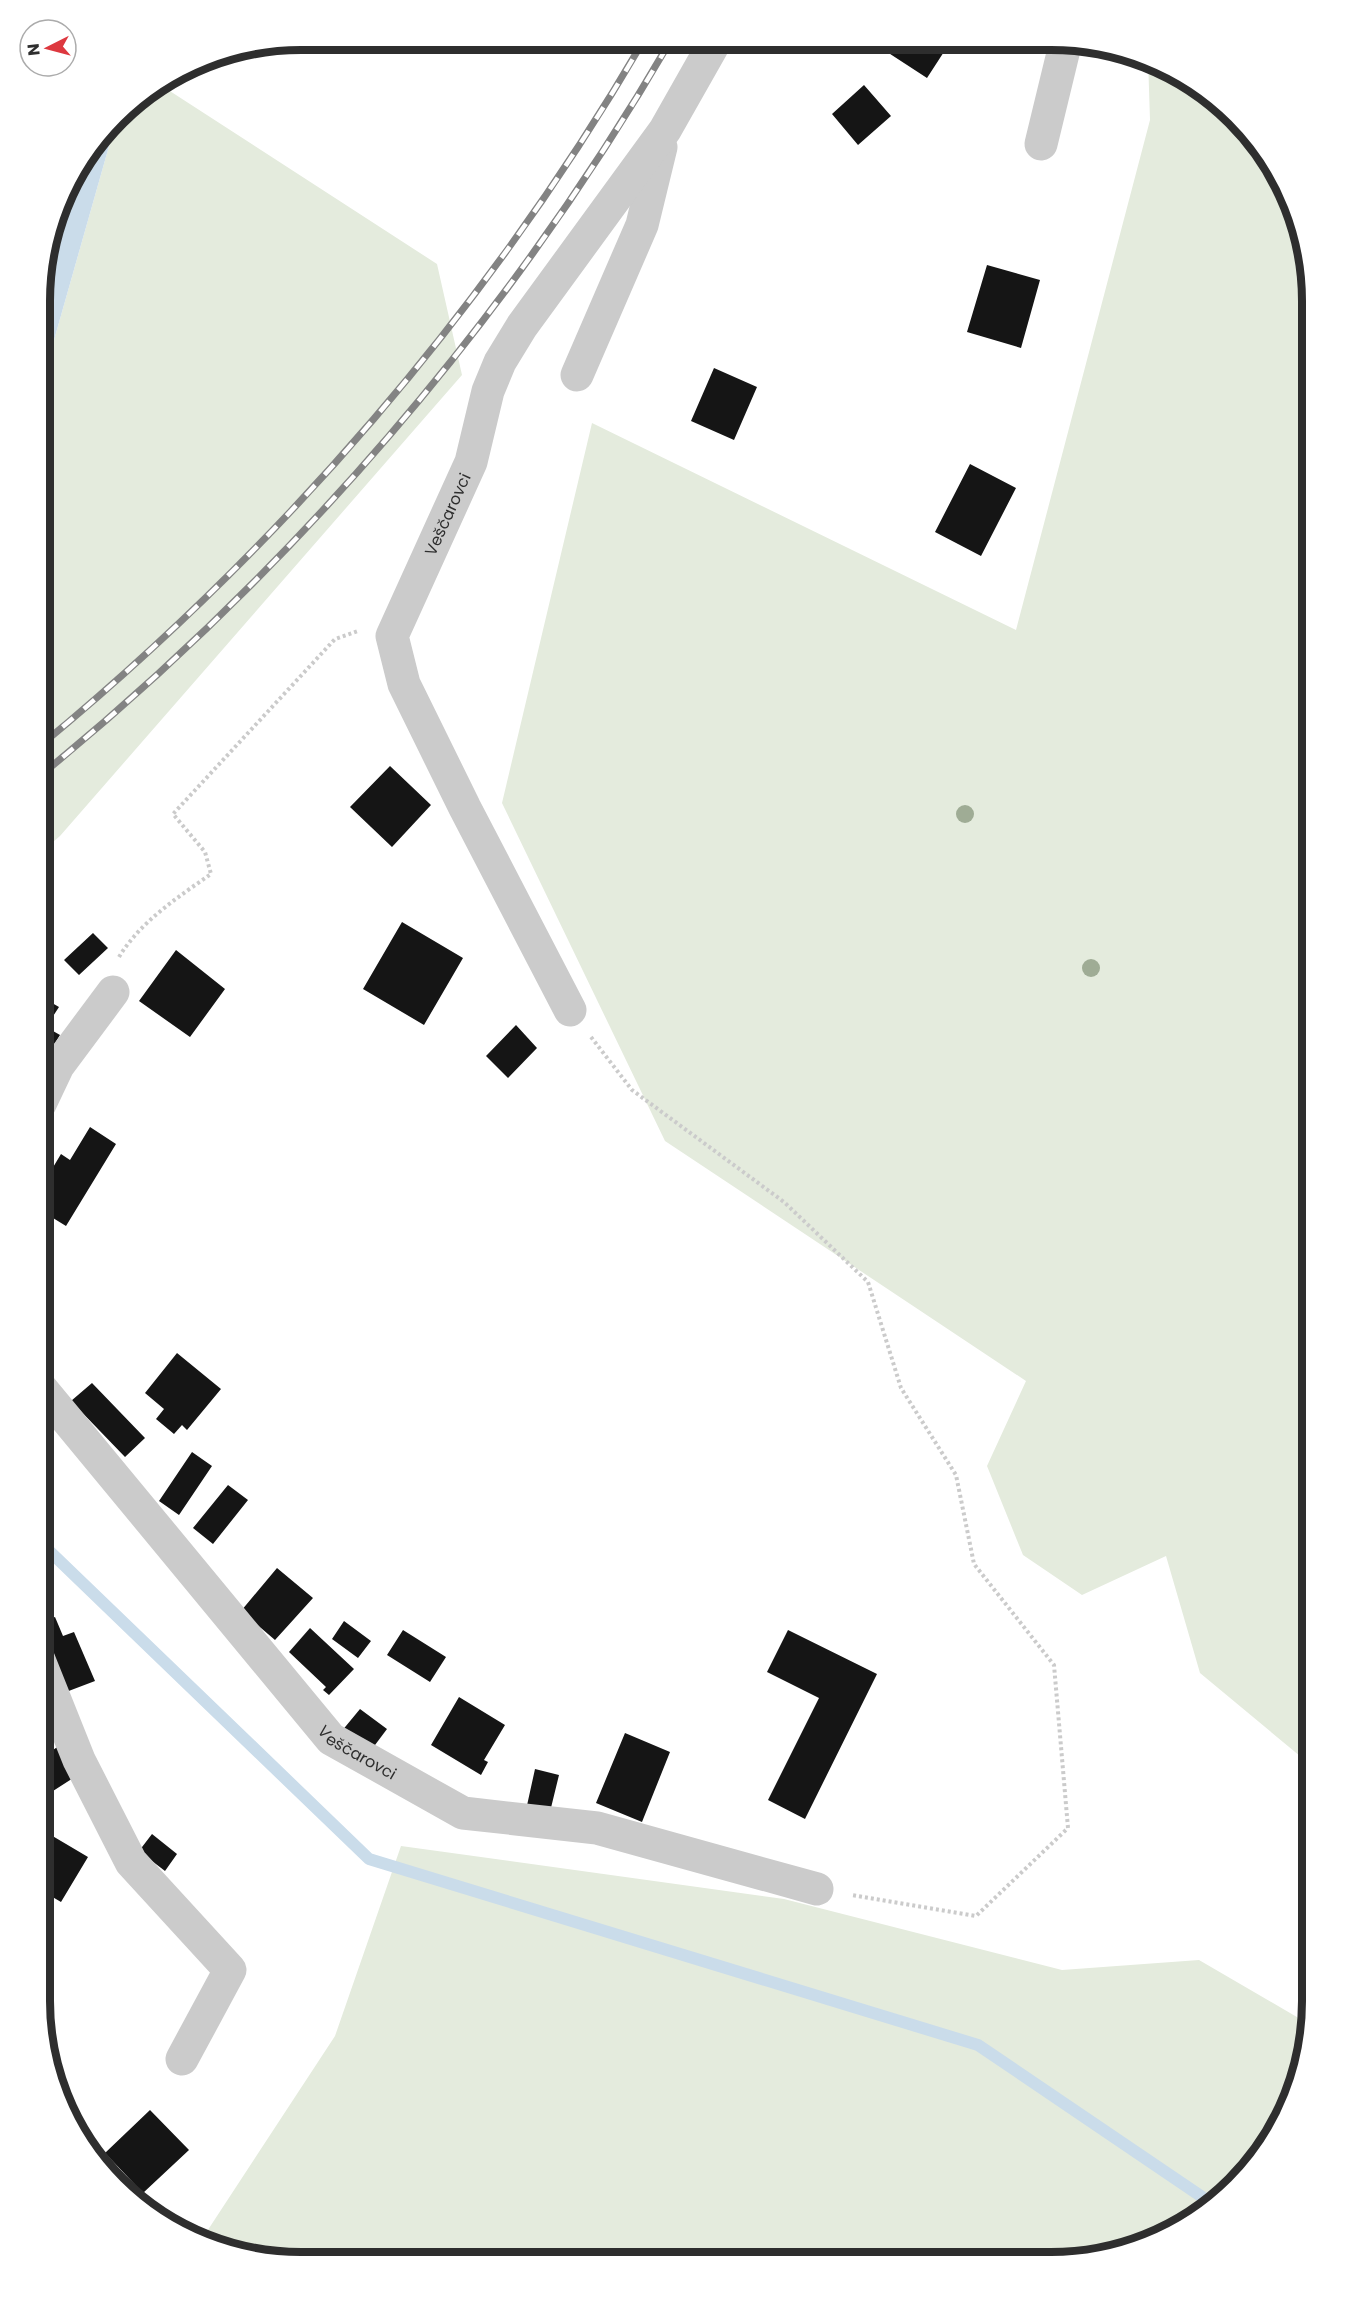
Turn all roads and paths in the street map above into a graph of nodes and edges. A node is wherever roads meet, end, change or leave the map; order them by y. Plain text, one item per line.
1 (710, 50) edge
2 (1064, 50) edge
3 (665, 130) junction
4 (1041, 144) dead end
5 (577, 375) dead end
6 (392, 636) junction
7 (113, 992) joint
8 (570, 1011) joint
9 (50, 1083) edge
10 (50, 1399) edge
11 (50, 1687) edge
12 (817, 1889) joint
13 (182, 2059) dead end

1 - 3 street, Veščarovci
2 - 4 street
3 - 5 street
3 - 6 street, Veščarovci
6 - 7 path
6 - 8 street
7 - 9 street
8 - 12 path
10 - 12 street, Veščarovci
11 - 13 street

